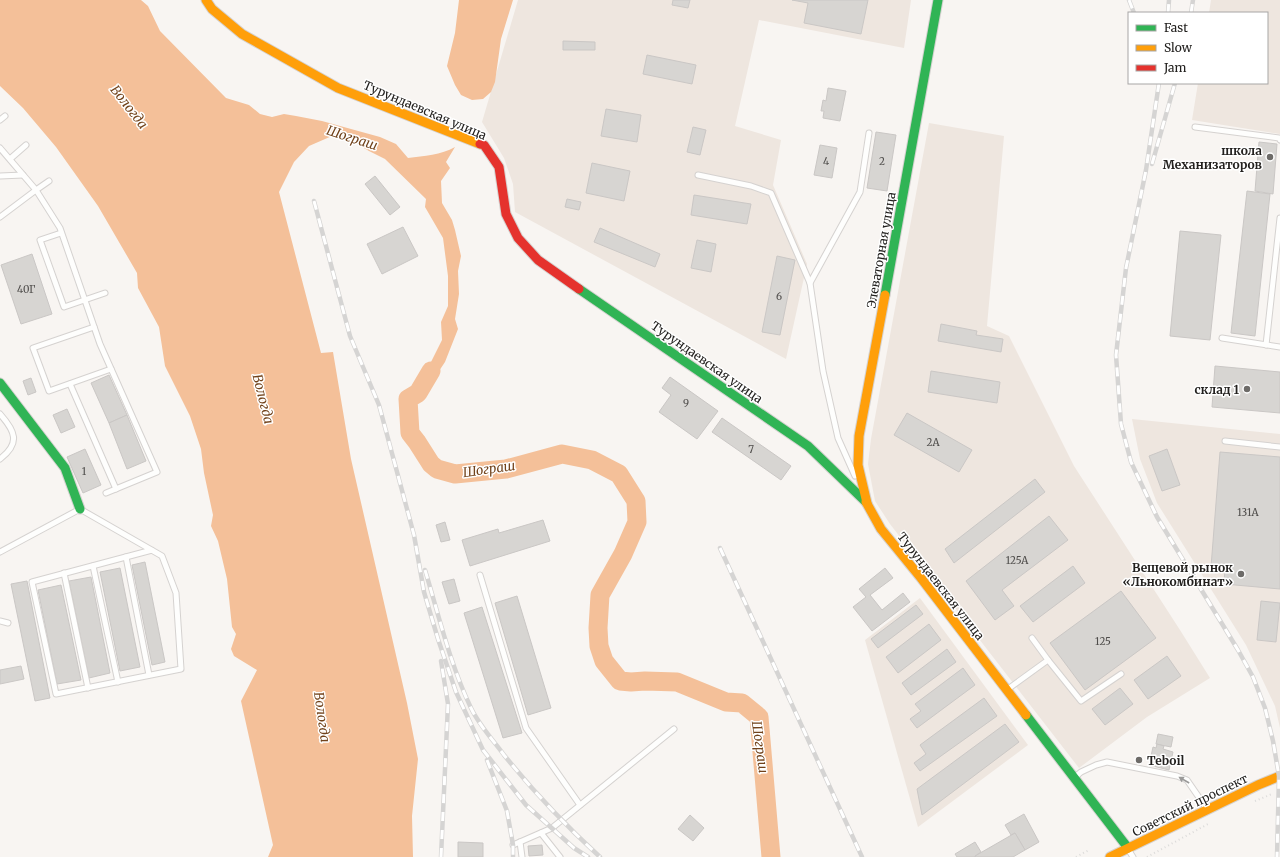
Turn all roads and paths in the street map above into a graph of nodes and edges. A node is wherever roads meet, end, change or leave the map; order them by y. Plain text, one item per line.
1 (206, 0) edge
2 (938, 0) edge
3 (5, 116) dead end
4 (0, 120) edge
5 (1195, 127) dead end
6 (869, 133) dead end
7 (1280, 140) edge
8 (26, 146) dead end
9 (0, 148) edge
10 (10, 160) junction
11 (23, 175) junction
12 (698, 175) dead end
13 (0, 176) edge
14 (48, 181) dead end
15 (36, 190) junction
16 (0, 217) edge
17 (1280, 218) edge
18 (61, 233) junction
19 (810, 283) junction
20 (105, 293) dead end
21 (85, 300) junction
22 (94, 327) junction
23 (1222, 338) dead end
24 (1266, 345) junction
25 (1280, 347) edge
26 (112, 369) junction
27 (0, 383) edge
28 (70, 384) junction
29 (0, 414) edge
30 (1225, 442) dead end
31 (1280, 447) edge
32 (0, 460) edge
33 (116, 489) junction
34 (106, 493) dead end
35 (867, 503) junction
36 (80, 509) junction
37 (152, 550) junction
38 (0, 552) edge
39 (126, 557) junction
40 (93, 566) junction
41 (64, 573) junction
42 (480, 575) dead end
43 (0, 621) edge
44 (8, 623) dead end
45 (1032, 638) dead end
46 (1048, 660) junction
47 (1121, 674) dead end
48 (149, 676) junction
49 (118, 682) junction
50 (88, 688) junction
51 (1007, 690) junction
52 (674, 729) dead end
53 (1280, 776) edge
54 (1075, 777) junction
55 (1274, 793) dead end
56 (1249, 804) dead end
57 (580, 805) junction
58 (1207, 810) junction
59 (1208, 824) dead end
60 (540, 833) junction
61 (520, 842) junction
62 (513, 845) dead end
63 (1128, 848) junction
64 (1088, 850) dead end
65 (522, 857) edge
66 (560, 857) edge
67 (1076, 857) edge
68 (1110, 857) edge
69 (1133, 857) edge
70 (1147, 857) edge

1 - 35 street, Турундаевская улица
2 - 35 street, Элеваторная улица
3 - 4 lane
5 - 7 lane
6 - 19 lane
8 - 10 lane
9 - 10 lane
10 - 11 lane
11 - 13 lane
11 - 15 lane
12 - 19 lane
14 - 15 lane
15 - 16 lane
15 - 18 lane
17 - 24 lane
18 - 21 lane
18 - 21 lane
19 - 35 lane
20 - 21 lane
21 - 22 lane
22 - 26 lane
22 - 28 lane
23 - 24 lane
24 - 25 lane
26 - 28 lane
26 - 33 lane
27 - 36 street
28 - 33 lane
29 - 32 lane
30 - 31 lane
33 - 34 lane
35 - 51 street, Турундаевская улица
36 - 37 lane
36 - 38 lane
37 - 39 lane
37 - 48 lane
39 - 40 lane
39 - 48 lane
40 - 41 lane
40 - 49 lane
41 - 50 lane
41 - 50 lane
42 - 57 lane
43 - 44 lane
45 - 46 lane
46 - 47 lane
46 - 51 lane
48 - 49 lane
49 - 50 lane
51 - 54 street, Турундаевская улица
52 - 57 lane
53 - 58 street, Советский проспект
58 -> 54 lane
54 - 63 street, Турундаевская улица
55 - 56 path
57 - 60 lane
58 - 63 street, Советский проспект
59 - 70 path
60 - 61 lane
60 - 66 lane
61 - 62 lane
61 - 65 lane
63 - 68 street, Советский проспект
63 - 69 lane
64 - 67 path

